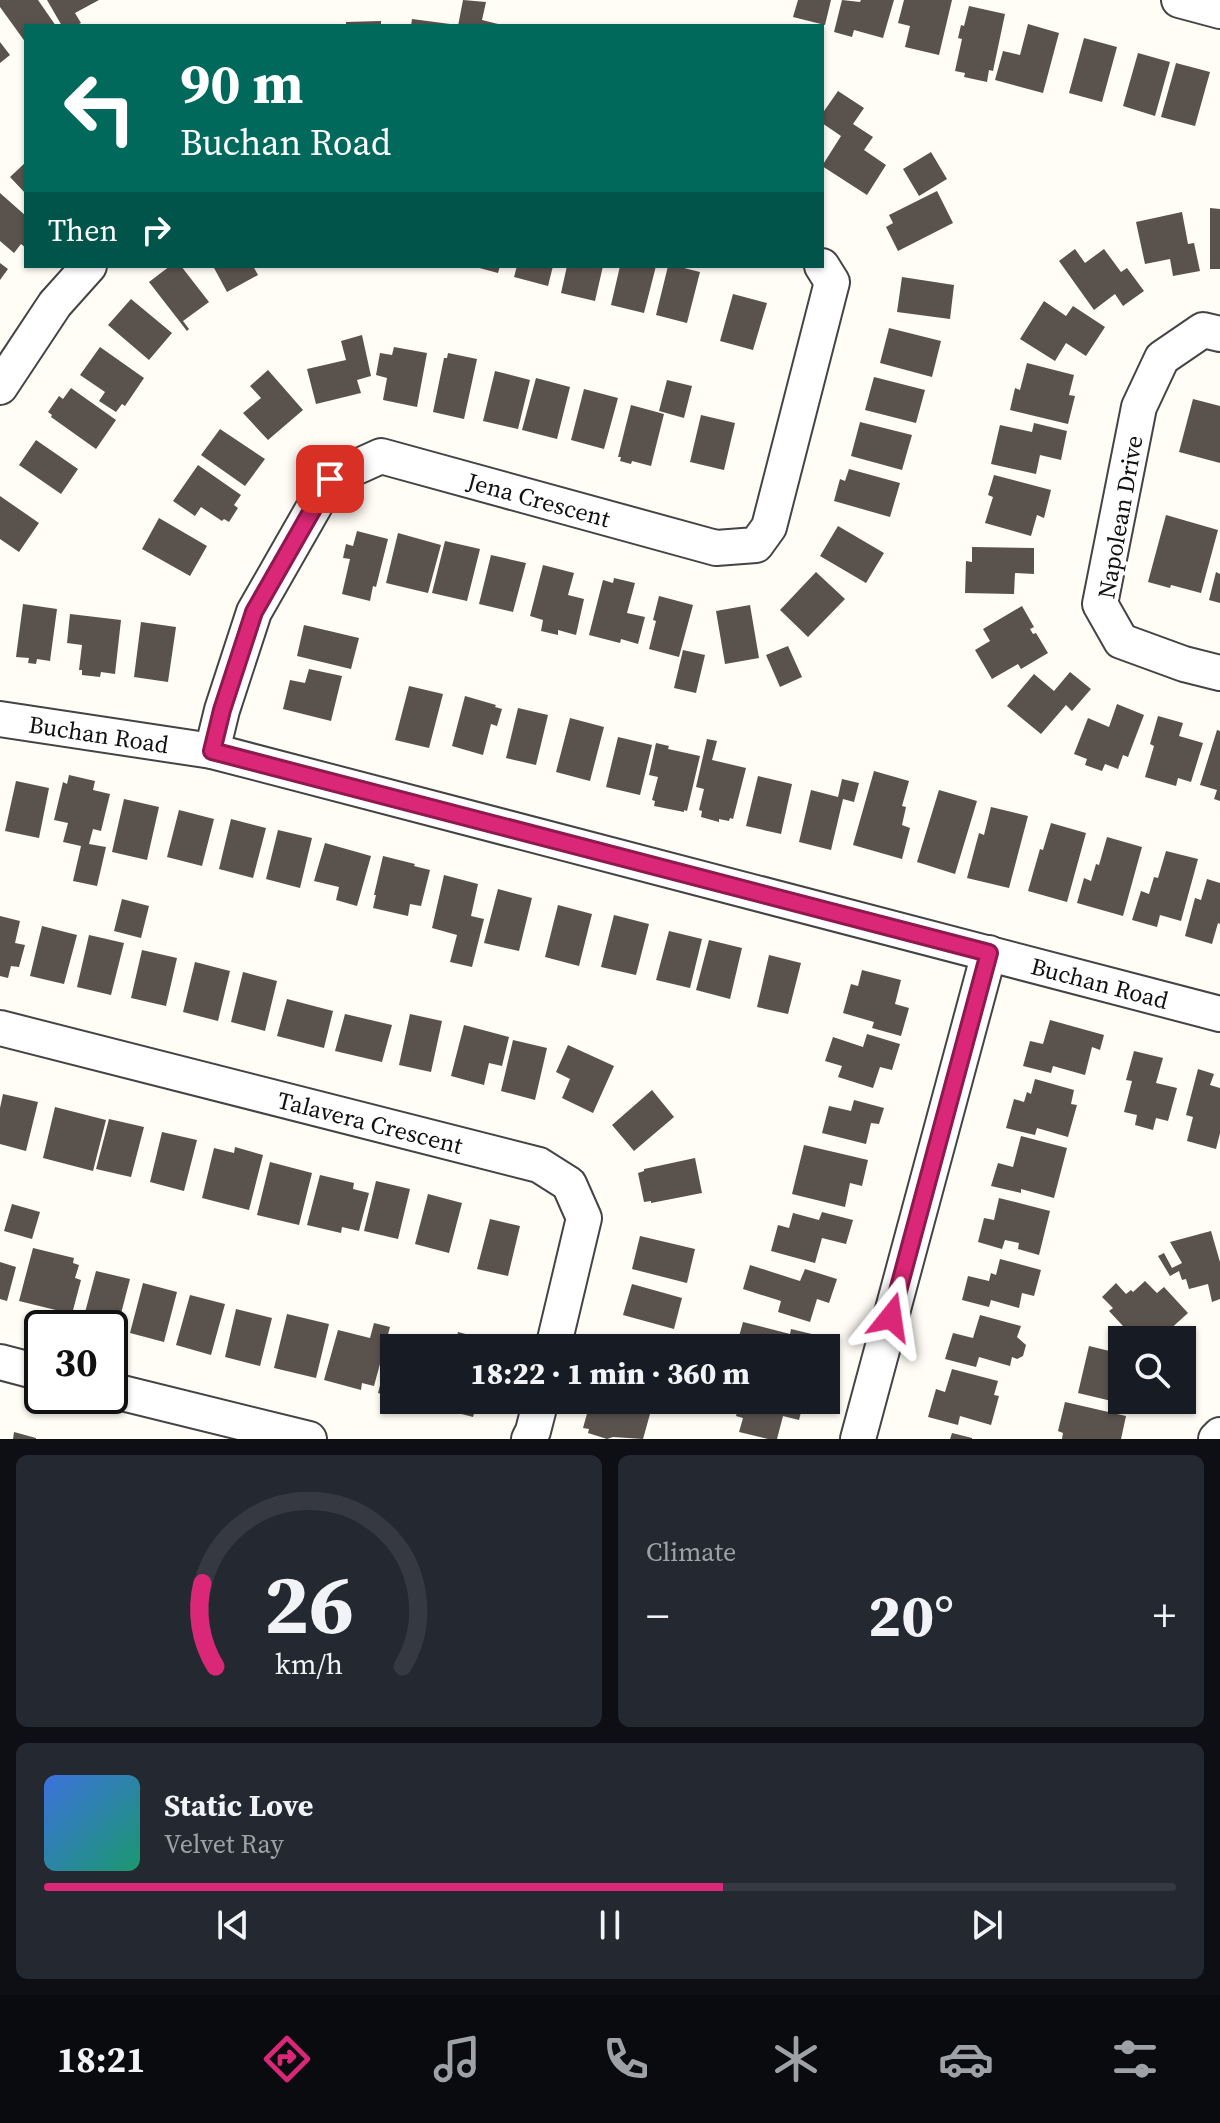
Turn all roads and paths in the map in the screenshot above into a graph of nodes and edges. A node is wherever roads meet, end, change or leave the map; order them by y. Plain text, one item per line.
1 (1179, 0) edge
2 (1220, 11) edge
3 (87, 268) edge
4 (823, 268) edge
5 (1220, 334) edge
6 (0, 387) edge
7 (1220, 673) edge
8 (0, 719) edge
9 (212, 751) junction
10 (989, 953) junction
11 (1220, 1014) edge
12 (0, 1028) edge
13 (556, 1334) edge
14 (0, 1362) edge
15 (24, 1368) edge
16 (128, 1394) edge
17 (537, 1414) edge
18 (309, 1439) edge
19 (529, 1439) edge
20 (858, 1439) edge

1 - 2 street
3 - 6 street
4 - 9 street, Jena Crescent
5 - 7 street, Napolean Drive
8 - 9 street, Buchan Road
9 - 10 street, Buchan Road
10 - 11 street, Buchan Road
10 - 20 street
12 - 13 street, Talavera Crescent
14 - 15 street
16 - 18 street
17 - 19 street

